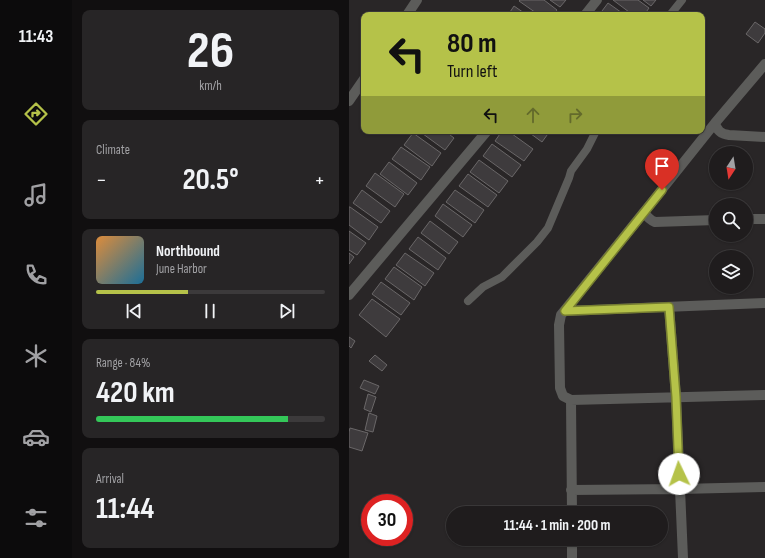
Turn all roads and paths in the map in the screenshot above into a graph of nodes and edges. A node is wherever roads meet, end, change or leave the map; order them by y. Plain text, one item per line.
1 (417, 0) edge
2 (597, 0) edge
3 (682, 0) edge
4 (409, 12) edge
5 (587, 12) edge
6 (672, 12) edge
7 (765, 64) edge
8 (361, 83) edge
9 (349, 101) edge
10 (715, 123) junction
11 (484, 134) edge
12 (595, 134) edge
13 (765, 137) edge
14 (644, 212) junction
15 (753, 219) edge
16 (765, 219) edge
17 (709, 220) edge
18 (349, 295) edge
19 (468, 301) dead end
20 (765, 303) edge
21 (669, 307) junction
22 (565, 311) junction
23 (765, 395) edge
24 (676, 397) junction
25 (571, 400) junction
26 (765, 487) edge
27 (680, 489) junction
28 (571, 490) junction
29 (572, 506) edge
30 (572, 546) edge
31 (572, 558) edge
32 (683, 558) edge

1 - 4 street
2 - 5 street
3 - 6 lane
7 - 10 street
8 - 9 street
10 - 13 street
10 - 14 street
11 - 18 street
12 - 19 lane
14 - 17 street
14 - 22 street
15 - 16 street
20 - 21 street
21 - 22 street
21 - 24 street
22 - 25 street
23 - 24 street
24 - 25 street
24 - 27 street
25 - 28 street
26 - 27 street
27 - 28 street
27 - 32 street
28 - 29 street
30 - 31 street

